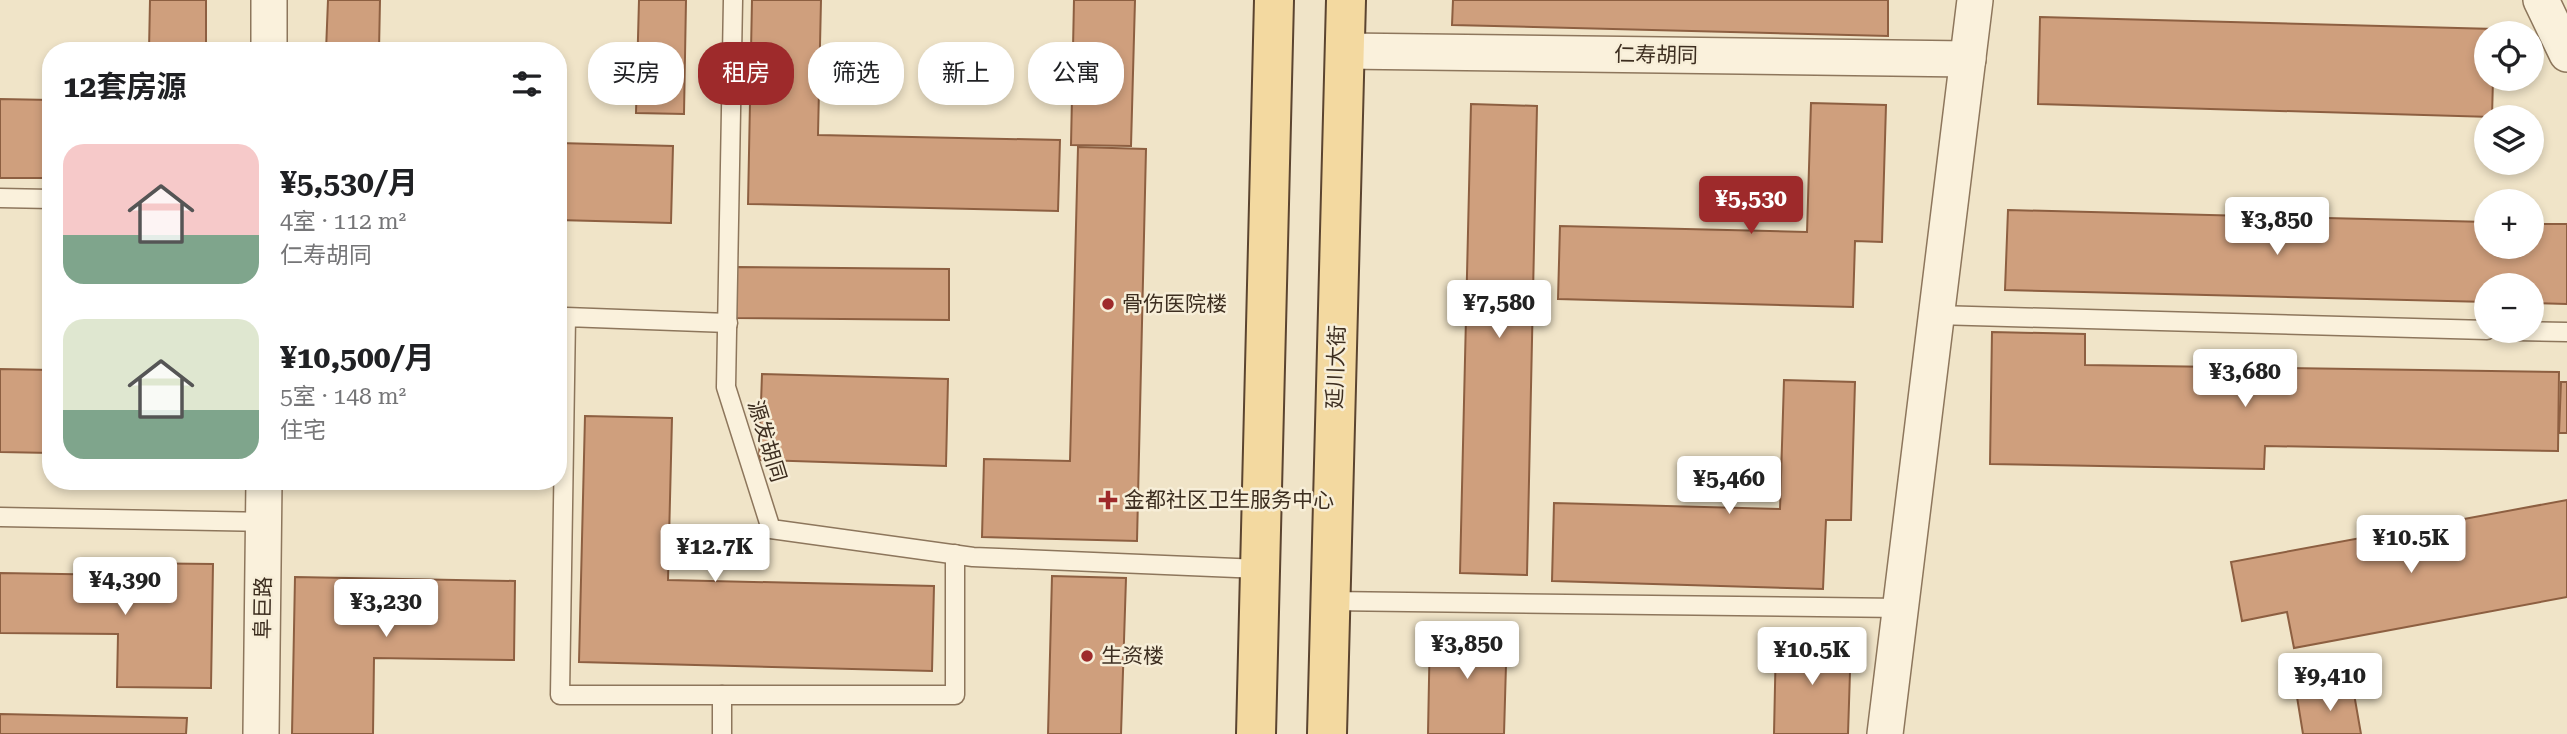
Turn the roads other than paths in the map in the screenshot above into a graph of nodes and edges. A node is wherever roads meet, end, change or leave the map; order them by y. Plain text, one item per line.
1 (269, 0) edge
2 (733, 0) edge
3 (1274, 0) edge
4 (1346, 0) edge
5 (1975, 0) edge
6 (2541, 0) edge
7 (269, 42) edge
8 (1345, 51) junction
9 (2567, 54) edge
10 (1968, 59) junction
11 (0, 198) edge
12 (42, 199) edge
13 (1937, 315) junction
14 (567, 317) edge
15 (727, 323) junction
16 (2474, 330) edge
17 (2544, 332) edge
18 (2567, 332) edge
19 (264, 490) edge
20 (563, 490) edge
21 (0, 517) edge
22 (264, 522) junction
23 (955, 554) junction
24 (1260, 569) junction
25 (1330, 601) junction
26 (1901, 608) junction
27 (722, 695) junction
28 (261, 734) edge
29 (722, 734) edge
30 (1256, 734) edge
31 (1327, 734) edge
32 (1885, 734) edge

1 - 7 street
2 - 15 lane, 源发胡同
3 - 24 main road
4 - 8 main road, 延川大街
5 - 10 street
6 - 9 street
8 - 10 street, 仁寿胡同
8 - 25 main road, 延川大街
10 - 13 street
11 - 12 lane
13 - 16 lane
13 - 26 street
14 - 15 lane
15 - 23 lane, 源发胡同
17 - 18 lane
19 - 22 street, 阜巨路
20 - 27 lane
21 - 22 lane
22 - 28 street, 阜巨路
23 - 24 lane, 源发胡同
23 - 27 lane
24 - 30 main road
25 - 26 lane
25 - 31 main road, 延川大街
26 - 32 street
27 - 29 lane

